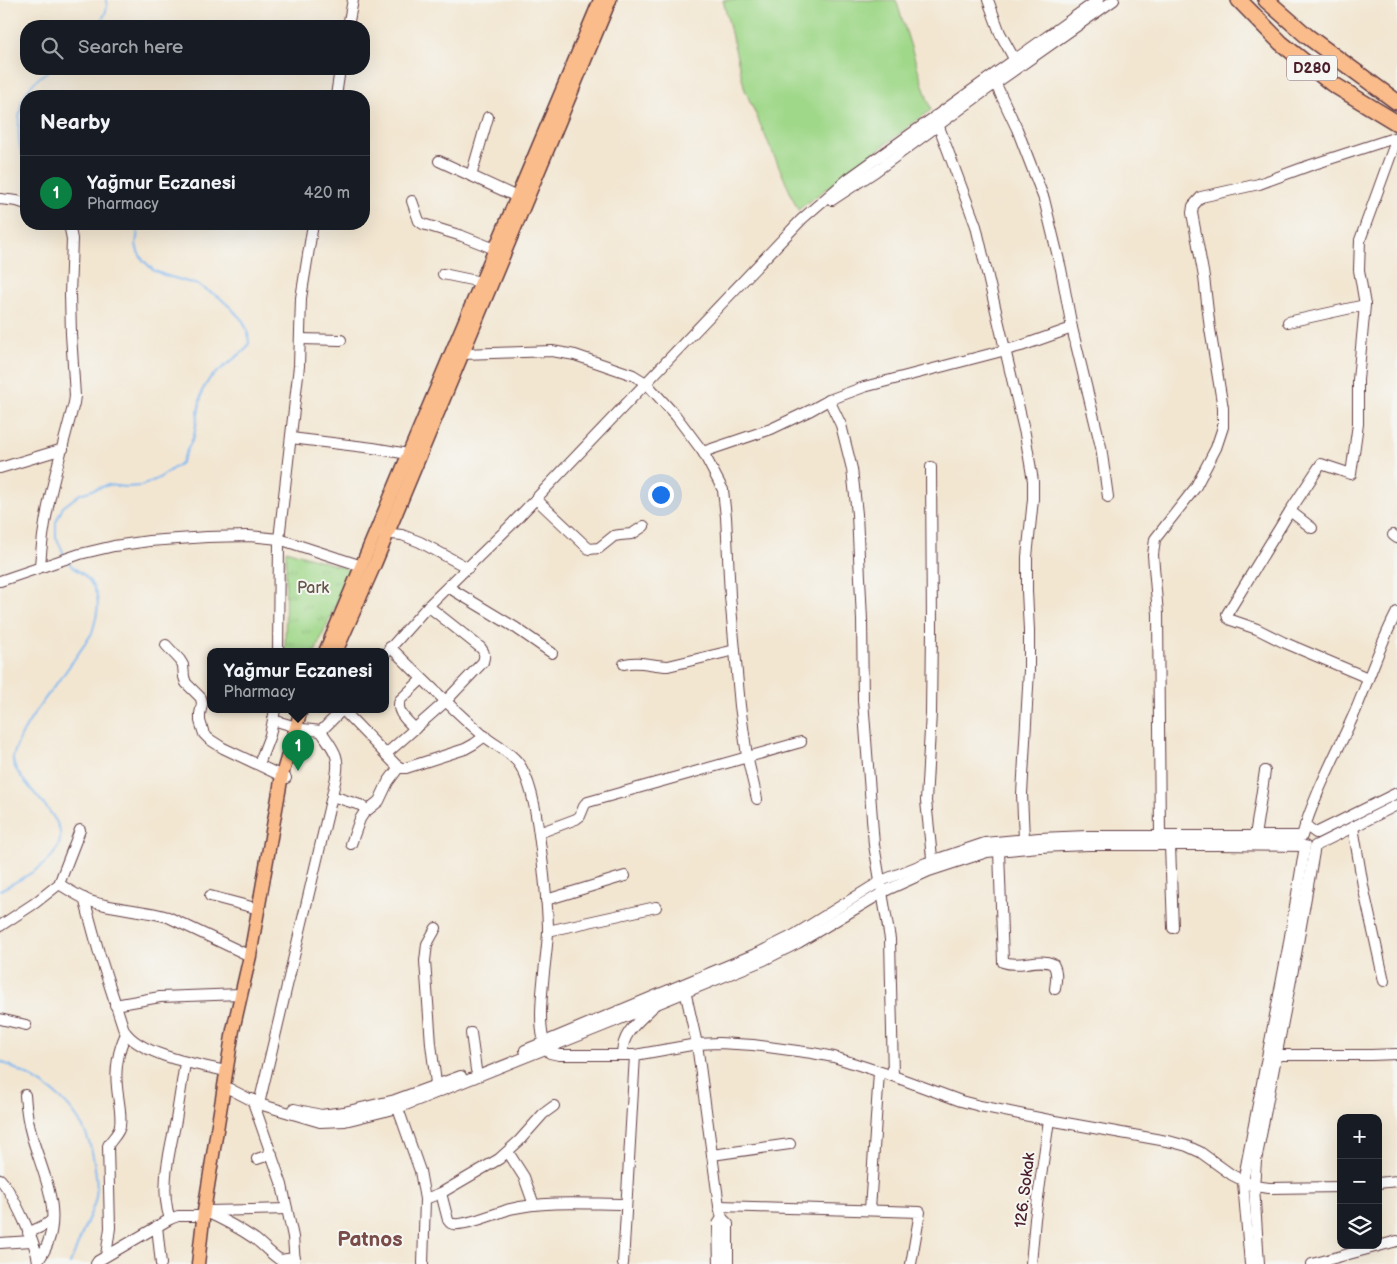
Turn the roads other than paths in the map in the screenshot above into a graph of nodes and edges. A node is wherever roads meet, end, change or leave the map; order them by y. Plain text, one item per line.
1 (352, 0) edge
2 (600, 0) edge
3 (610, 0) edge
4 (988, 0) edge
5 (1098, 0) edge
6 (1114, 0) edge
7 (1239, 0) edge
8 (1266, 0) edge
9 (349, 20) edge
10 (1016, 63) junction
11 (339, 75) edge
12 (994, 79) junction
13 (337, 90) edge
14 (1397, 102) edge
15 (488, 117) dead end
16 (937, 120) junction
17 (1397, 123) edge
18 (1397, 137) edge
19 (439, 161) dead end
20 (471, 176) junction
21 (517, 197) junction
22 (0, 199) edge
23 (412, 201) dead end
24 (20, 202) edge
25 (71, 230) edge
26 (313, 230) edge
27 (494, 249) junction
28 (443, 274) dead end
29 (481, 282) junction
30 (1365, 305) junction
31 (1288, 322) dead end
32 (1072, 328) junction
33 (300, 339) junction
34 (341, 340) dead end
35 (1005, 350) junction
36 (457, 352) junction
37 (646, 382) junction
38 (829, 400) junction
39 (291, 438) junction
40 (63, 449) junction
41 (704, 452) junction
42 (408, 454) junction
43 (931, 467) dead end
44 (0, 468) edge
45 (1108, 497) dead end
46 (536, 499) junction
47 (1290, 511) junction
48 (644, 526) dead end
49 (1312, 528) dead end
50 (381, 533) junction
51 (280, 539) junction
52 (362, 566) junction
53 (40, 567) junction
54 (468, 568) junction
55 (0, 581) edge
56 (448, 587) junction
57 (428, 606) junction
58 (1397, 612) edge
59 (166, 645) dead end
60 (278, 648) edge
61 (327, 648) edge
62 (338, 648) edge
63 (389, 649) edge
64 (735, 650) junction
65 (389, 651) edge
66 (552, 653) dead end
67 (624, 664) dead end
68 (422, 678) junction
69 (1368, 678) junction
70 (446, 702) junction
71 (302, 713) edge
72 (309, 713) edge
73 (340, 713) edge
74 (346, 713) edge
75 (274, 715) edge
76 (300, 727) junction
77 (416, 729) junction
78 (321, 731) junction
79 (485, 736) junction
80 (801, 742) dead end
81 (386, 754) junction
82 (747, 756) junction
83 (259, 764) junction
84 (399, 767) junction
85 (1265, 771) dead end
86 (284, 776) junction
87 (1397, 794) edge
88 (332, 796) junction
89 (757, 799) dead end
90 (1397, 805) edge
91 (367, 810) junction
92 (1305, 825) junction
93 (1353, 827) junction
94 (80, 830) dead end
95 (539, 833) junction
96 (1316, 833) junction
97 (1160, 836) junction
98 (1255, 836) junction
99 (1024, 839) junction
100 (1307, 843) junction
101 (351, 844) dead end
102 (1170, 846) junction
103 (999, 851) junction
104 (933, 866) junction
105 (625, 876) dead end
106 (881, 881) junction
107 (59, 884) junction
108 (883, 892) junction
109 (210, 896) dead end
110 (84, 898) junction
111 (546, 900) junction
112 (656, 907) dead end
113 (259, 909) junction
114 (0, 926) edge
115 (436, 928) dead end
116 (1173, 928) dead end
117 (548, 931) junction
118 (250, 956) junction
119 (1384, 981) dead end
120 (684, 988) junction
121 (1055, 989) dead end
122 (241, 994) junction
123 (657, 1004) junction
124 (115, 1005) junction
125 (0, 1019) edge
126 (26, 1025) dead end
127 (471, 1033) dead end
128 (126, 1034) junction
129 (571, 1035) junction
130 (697, 1044) junction
131 (545, 1046) junction
132 (1397, 1054) edge
133 (622, 1055) junction
134 (635, 1055) junction
135 (1277, 1055) junction
136 (574, 1056) junction
137 (185, 1063) junction
138 (476, 1070) junction
139 (226, 1071) junction
140 (879, 1072) junction
141 (893, 1076) junction
142 (224, 1086) junction
143 (437, 1088) junction
144 (25, 1095) dead end
145 (255, 1099) junction
146 (396, 1104) junction
147 (554, 1106) dead end
148 (1049, 1120) junction
149 (790, 1144) dead end
150 (508, 1152) junction
151 (272, 1154) junction
152 (712, 1155) junction
153 (257, 1158) dead end
154 (1397, 1181) edge
155 (1243, 1182) junction
156 (1382, 1183) edge
157 (2, 1185) edge
158 (1254, 1186) junction
159 (1337, 1187) edge
160 (441, 1193) junction
161 (425, 1199) junction
162 (626, 1204) junction
163 (534, 1205) junction
164 (719, 1206) junction
165 (288, 1209) junction
166 (870, 1210) junction
167 (204, 1214) junction
168 (722, 1218) junction
169 (170, 1219) junction
170 (52, 1220) junction
171 (157, 1226) junction
172 (30, 1237) junction
173 (1397, 1240) edge
174 (0, 1243) edge
175 (106, 1256) junction
176 (295, 1261) edge
177 (38, 1262) edge
178 (96, 1264) edge
179 (160, 1264) edge
180 (198, 1264) edge
181 (423, 1264) edge
182 (623, 1264) edge
183 (719, 1264) edge
184 (728, 1264) edge
185 (912, 1264) edge
186 (1031, 1264) edge
187 (1250, 1264) edge
188 (1259, 1264) edge
189 (1312, 1264) edge

1 - 9 street
2 - 21 main road
3 - 36 main road
4 - 10 street
5 - 10 street
6 - 10 street
7 - 17 highway, D280
8 - 14 highway, D280
10 - 12 street
11 - 13 street
12 - 16 street
12 - 32 street
15 - 20 street
16 - 35 street
16 - 37 street
18 - 30 street
18 - 97 street
19 - 20 street
20 - 21 street
21 - 27 main road
22 - 24 street
23 - 27 street
25 - 40 street
26 - 33 street
27 - 29 main road
28 - 29 street
29 - 36 main road
30 - 31 street
30 - 47 street
32 - 35 street
32 - 45 street
33 - 34 street
33 - 39 street
35 - 38 street
35 - 99 street
36 - 37 street
36 - 42 main road
36 - 50 main road
37 - 41 street
37 - 46 street
38 - 41 street
38 - 106 street
39 - 42 street
39 - 51 street
40 - 44 street
40 - 53 street
41 - 64 street
42 - 50 main road
43 - 104 street
46 - 48 street
46 - 54 street
47 - 49 street
47 - 69 street
50 - 52 main road
50 - 54 street
50 - 62 main road
51 - 52 street
51 - 53 street
51 - 60 street
52 - 61 main road
53 - 55 street
54 - 56 street
56 - 57 street
56 - 66 street
57 - 63 street
57 - 70 street
58 - 69 street
59 - 83 street
64 - 67 street
64 - 82 street
65 - 68 street
68 - 70 street
68 - 77 street
69 - 92 street
70 - 77 street
70 - 79 street
71 - 76 main road
72 - 76 main road
73 - 78 street
74 - 81 street
75 - 76 street
75 - 83 street
76 - 78 street
76 - 86 main road
77 - 81 street
78 - 88 street
79 - 84 street
79 - 95 street
80 - 82 street
81 - 84 street
82 - 89 street
82 - 95 street
83 - 86 street
84 - 91 street
85 - 98 street
86 - 113 main road
87 - 96 street
88 - 91 street
88 - 145 street
90 - 93 street
91 - 101 street
92 - 96 street
92 - 100 street
93 - 100 street
93 - 119 street
94 - 107 street
95 - 111 street
96 - 100 street
97 - 98 street
97 - 99 street
98 - 100 street
99 - 104 street
100 - 102 street
100 - 135 street
100 - 155 street
102 - 103 street
102 - 116 street
103 - 104 street
103 - 121 street
104 - 106 street
104 - 108 street
105 - 111 street
106 - 108 street
106 - 120 street
107 - 110 street
107 - 114 street
108 - 120 street
108 - 141 street
109 - 113 street
110 - 118 street
110 - 124 street
111 - 117 street
112 - 117 street
113 - 118 main road
115 - 143 street
117 - 131 street
118 - 122 main road
120 - 123 street
120 - 129 street
120 - 130 street
122 - 124 street
122 - 139 main road
123 - 129 street
123 - 133 street
124 - 128 street
125 - 126 street
127 - 138 street
128 - 137 street
128 - 175 street
129 - 131 street
129 - 136 street
130 - 134 street
130 - 140 street
130 - 152 street
131 - 136 street
131 - 138 street
131 - 143 street
132 - 135 street
133 - 134 street
133 - 136 street
134 - 162 street
135 - 158 street
137 - 139 street
137 - 169 street
138 - 143 street
139 - 142 main road
140 - 141 street
140 - 166 street
141 - 148 street
142 - 145 street
142 - 167 main road
143 - 146 street
144 - 170 street
145 - 146 street
145 - 151 street
146 - 161 street
147 - 150 street
148 - 155 street
148 - 186 street, 126. Sokak
149 - 152 street
150 - 160 street
150 - 163 street
151 - 153 street
151 - 165 street
152 - 164 street
154 - 156 street
155 - 158 street
155 - 187 street
157 - 172 street
158 - 159 street
158 - 188 street
160 - 161 street
160 - 163 street
161 - 181 street
162 - 163 street
162 - 182 street
164 - 166 street
164 - 168 street
165 - 167 street
165 - 176 street
166 - 185 street
167 - 169 street
167 - 176 street
167 - 180 main road
168 - 183 street
168 - 184 street
169 - 171 street
170 - 172 street
170 - 177 street
171 - 175 street
171 - 179 street
172 - 174 street
172 - 177 street
173 - 189 street
175 - 178 street

